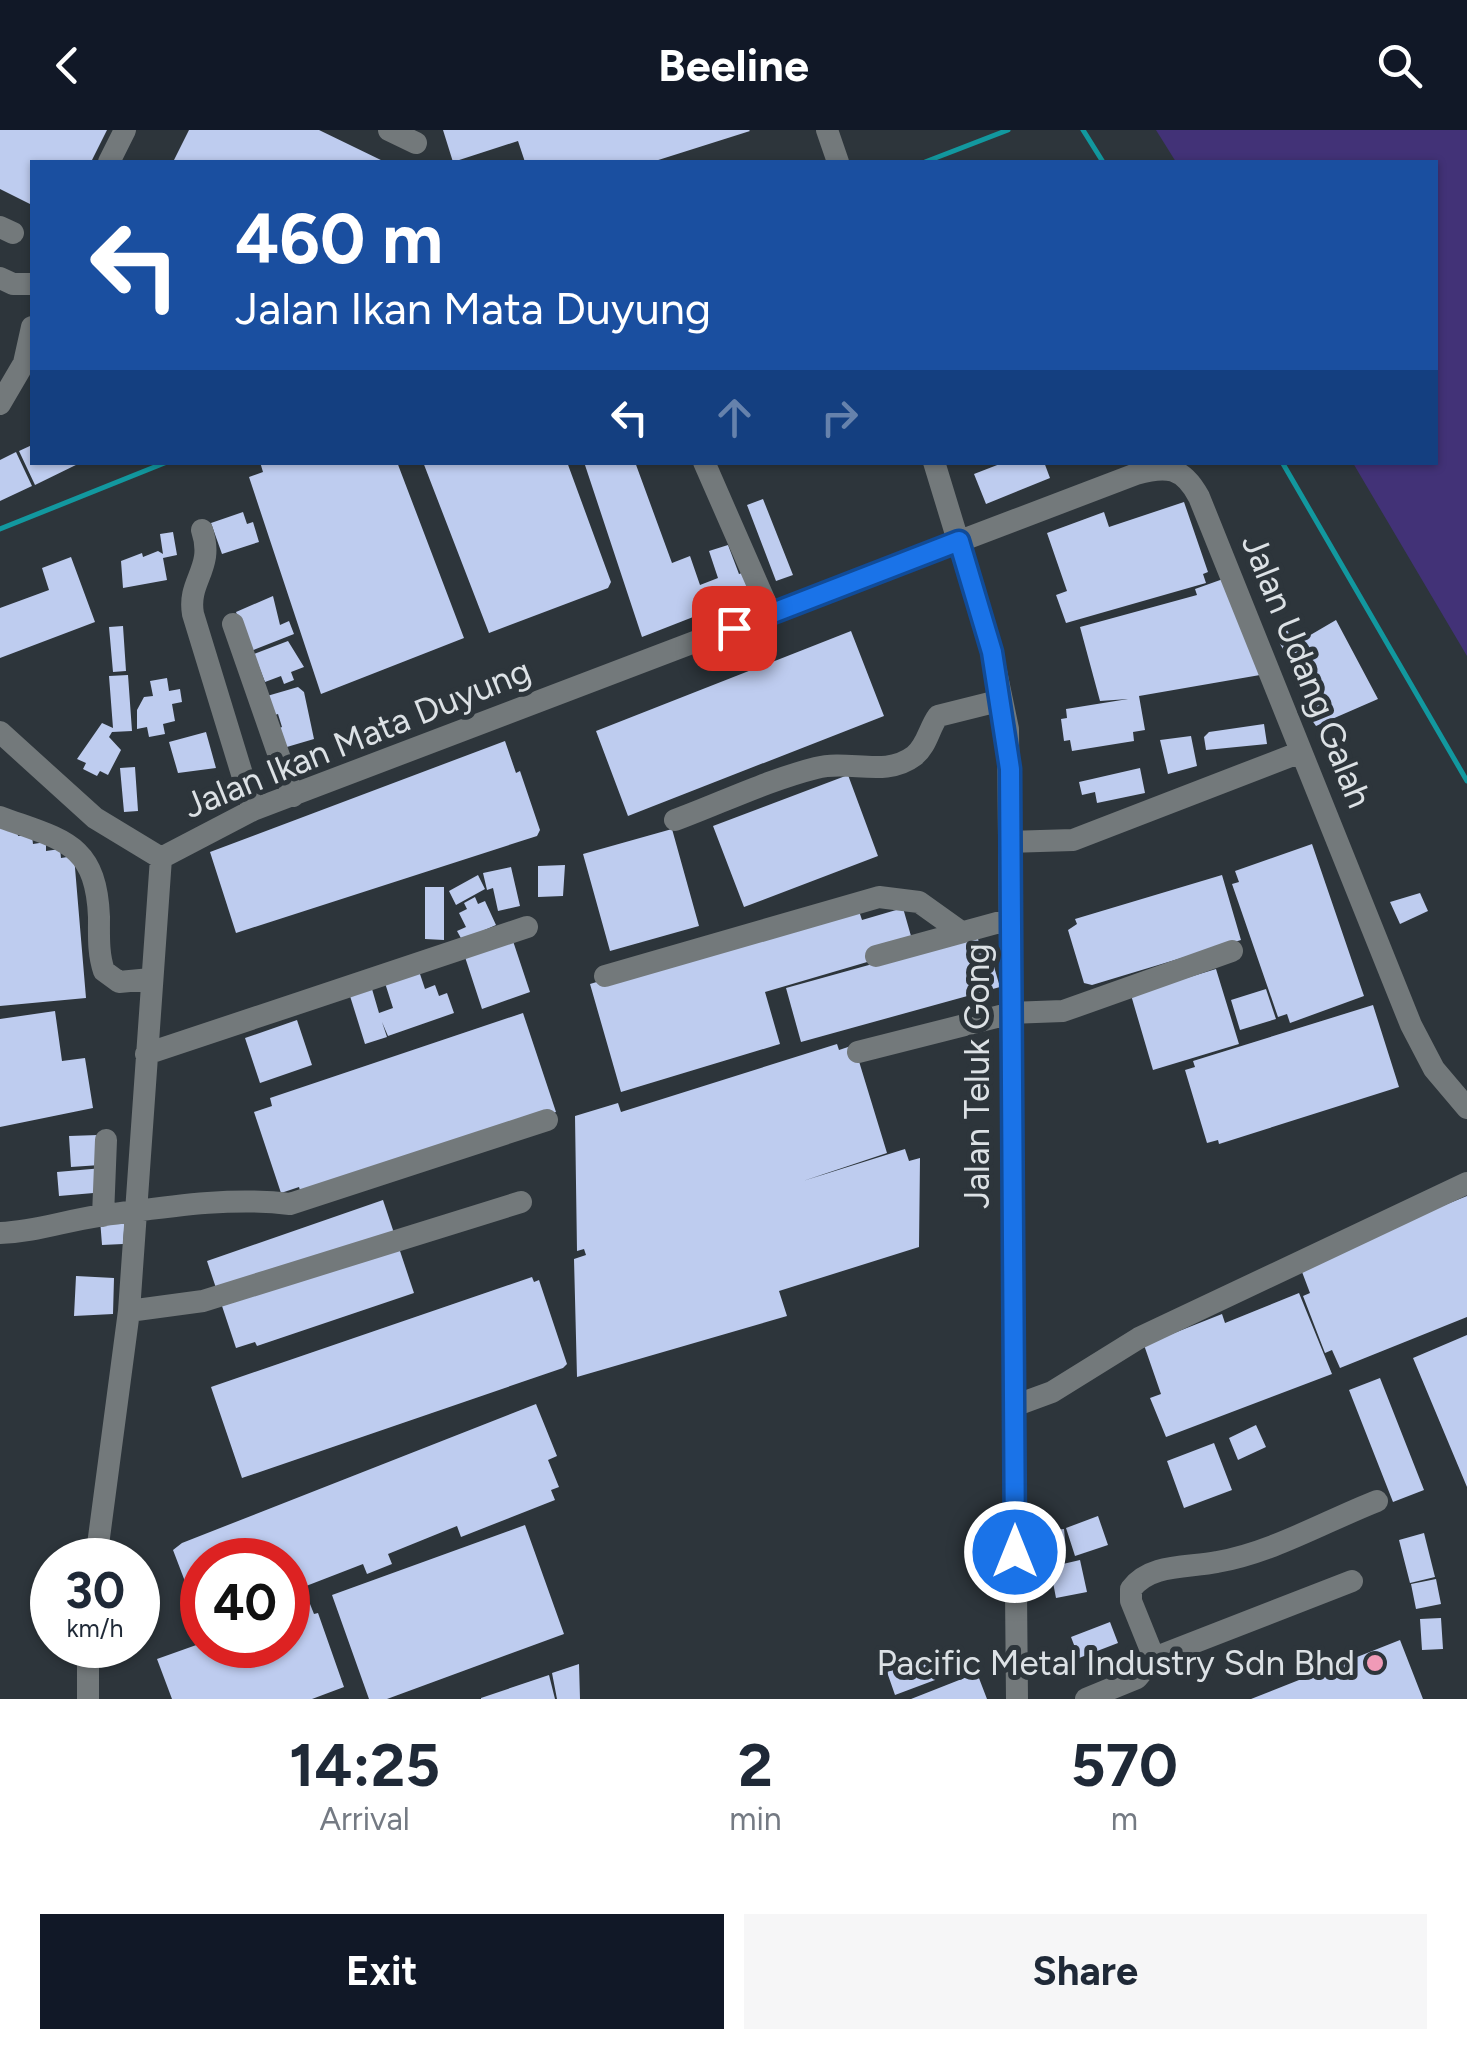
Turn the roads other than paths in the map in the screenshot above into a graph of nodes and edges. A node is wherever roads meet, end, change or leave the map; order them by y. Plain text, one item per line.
1 (125, 130) edge
2 (827, 130) edge
3 (110, 160) edge
4 (837, 160) edge
5 (0, 278) edge
6 (30, 284) edge
7 (30, 335) edge
8 (0, 404) edge
9 (705, 465) edge
10 (935, 465) edge
11 (202, 530) dead end
12 (959, 541) junction
13 (770, 613) junction
14 (232, 624) dead end
15 (1002, 700) junction
16 (0, 732) edge
17 (1301, 752) junction
18 (293, 796) junction
19 (253, 810) junction
20 (0, 817) edge
21 (675, 820) dead end
22 (1010, 842) junction
23 (161, 858) junction
24 (1011, 919) junction
25 (527, 928) dead end
26 (961, 932) junction
27 (1232, 951) dead end
28 (876, 956) dead end
29 (606, 976) dead end
30 (151, 980) junction
31 (1012, 1014) junction
32 (858, 1052) dead end
33 (146, 1054) junction
34 (1467, 1108) edge
35 (547, 1120) dead end
36 (106, 1140) dead end
37 (1467, 1183) edge
38 (521, 1202) dead end
39 (136, 1212) junction
40 (103, 1216) junction
41 (0, 1233) edge
42 (129, 1311) junction
43 (1014, 1406) junction
44 (1377, 1501) dead end
45 (99, 1538) edge
46 (1352, 1580) dead end
47 (1154, 1658) junction
48 (88, 1668) edge
49 (88, 1699) edge
50 (1016, 1699) edge
51 (1086, 1699) edge

1 - 3 street
2 - 4 street
5 - 6 street
7 - 8 street
9 - 13 street
10 - 12 street, Jalan Teluk Gong
11 - 19 street
12 - 13 street, Jalan Ikan Mata Duyung
12 - 15 street, Jalan Teluk Gong
12 - 17 street, Jalan Udang Galah
13 - 18 street, Jalan Ikan Mata Duyung
14 - 18 street
15 - 21 street
15 - 22 street, Jalan Teluk Gong
16 - 23 street
17 - 22 street
17 - 34 street, Jalan Udang Galah
18 - 19 street, Jalan Ikan Mata Duyung
19 - 23 street, Jalan Ikan Mata Duyung
20 - 30 street
22 - 24 street, Jalan Teluk Gong
23 - 30 street, Jalan Ikan Mata Duyung
24 - 26 street
24 - 31 street, Jalan Teluk Gong
25 - 33 street
26 - 28 street
26 - 29 street
27 - 31 street
30 - 33 street, Jalan Ikan Mata Duyung
31 - 32 street
31 - 43 street, Jalan Teluk Gong
33 - 39 street, Jalan Ikan Mata Duyung
35 - 39 street
36 - 40 street
37 - 43 street
38 - 42 street
39 - 40 street
39 - 42 street, Jalan Ikan Mata Duyung
40 - 41 street
42 - 45 street, Jalan Ikan Mata Duyung
43 - 50 street, Jalan Teluk Gong
44 - 47 street
46 - 47 street
47 - 51 street
48 - 49 street

